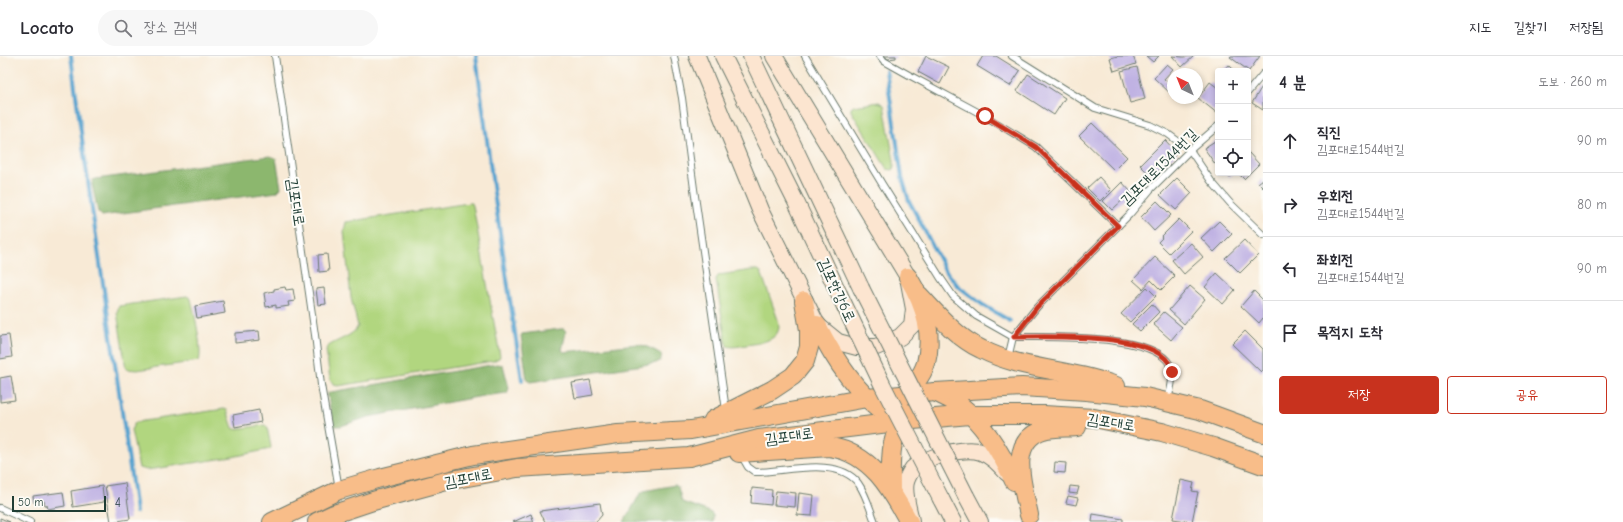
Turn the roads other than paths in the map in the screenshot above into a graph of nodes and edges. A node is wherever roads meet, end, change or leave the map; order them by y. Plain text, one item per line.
1 (275, 56) edge
2 (674, 56) edge
3 (697, 56) edge
4 (723, 56) edge
5 (751, 56) edge
6 (774, 56) edge
7 (805, 56) edge
8 (880, 56) edge
9 (1012, 56) edge
10 (1263, 74) edge
11 (1251, 88) edge
12 (1215, 129) edge
13 (1190, 150) junction
14 (1118, 226) junction
15 (1263, 235) edge
16 (908, 278) junction
17 (919, 295) junction
18 (804, 301) junction
19 (817, 325) junction
20 (1014, 337) junction
21 (1007, 360) junction
22 (935, 392) junction
23 (904, 395) junction
24 (1145, 397) junction
25 (868, 398) junction
26 (1168, 401) junction
27 (884, 412) junction
28 (727, 414) junction
29 (970, 415) junction
30 (902, 421) junction
31 (866, 426) junction
32 (1133, 426) junction
33 (691, 430) junction
34 (1263, 433) edge
35 (740, 453) junction
36 (689, 457) junction
37 (1263, 465) edge
38 (1014, 481) junction
39 (339, 490) junction
40 (891, 490) junction
41 (0, 508) edge
42 (1031, 519) edge
43 (30, 522) edge
44 (272, 522) edge
45 (316, 522) edge
46 (876, 522) edge
47 (910, 522) edge
48 (953, 522) edge
49 (980, 522) edge

1 - 39 lane, 김포대로
2 - 28 lane
3 - 18 street
4 - 48 street, 김포한강6로, bridge
5 - 49 street, 김포한강6로, bridge
6 - 16 street
7 - 20 lane
8 - 14 lane, 김포대로1544번길
9 - 13 lane
10 - 11 lane
12 - 13 lane, 김포대로1544번길
13 - 14 lane, 김포대로1544번길
13 - 15 lane
14 - 20 lane, 김포대로1544번길
16 - 17 main road
16 - 19 street
17 - 21 main road
17 - 23 main road
18 - 19 street
18 - 28 main road
19 - 25 main road
20 - 21 lane
20 - 26 lane
21 - 24 main road
22 - 23 main road, 김포대로
22 - 24 main road, 김포대로
22 - 29 main road
22 - 30 main road
23 - 25 main road, 김포대로
23 - 27 main road
24 - 26 main road, 김포대로
25 - 27 main road
25 - 33 main road, 김포대로
26 - 34 main road, 김포대로
27 - 30 main road
27 - 31 main road
28 - 33 main road
29 - 30 main road, 김포대로
29 - 32 main road, 김포대로
29 - 38 main road
30 - 31 main road, 김포대로
30 - 40 main road
31 - 36 main road, 김포대로
32 - 37 main road, 김포대로
32 - 42 main road
33 - 39 main road, 김포대로
35 - 36 main road
35 - 40 main road
35 - 46 lane
36 - 45 main road, 김포대로
38 - 42 street
38 - 47 street
39 - 44 main road, 김포대로
40 - 47 main road
41 - 43 lane

